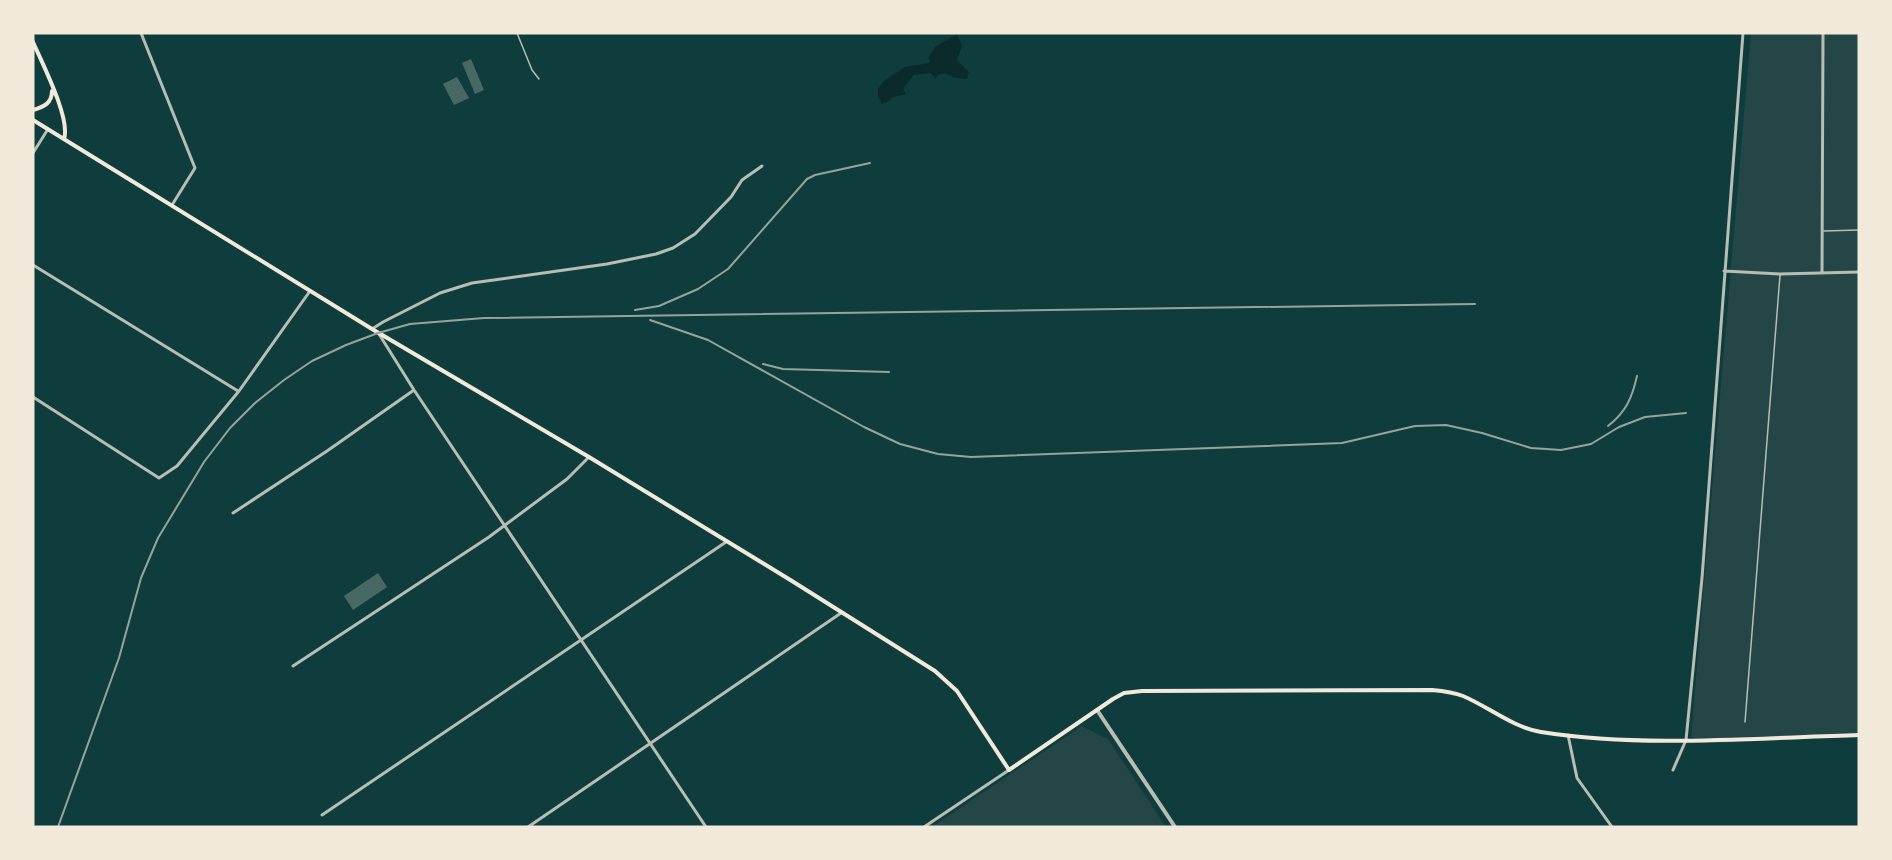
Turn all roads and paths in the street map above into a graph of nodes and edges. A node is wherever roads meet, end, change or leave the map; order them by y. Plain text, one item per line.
1 (141, 33) edge
2 (517, 33) edge
3 (1743, 33) edge
4 (1823, 34) edge
5 (33, 42) edge
6 (539, 79) dead end
7 (51, 85) junction
8 (33, 110) edge
9 (33, 120) edge
10 (48, 129) junction
11 (64, 140) junction
12 (33, 153) edge
13 (762, 166) dead end
14 (172, 204) junction
15 (1859, 230) edge
16 (1822, 231) junction
17 (33, 265) edge
18 (1724, 271) junction
19 (1859, 272) edge
20 (1822, 273) junction
21 (1780, 274) junction
22 (310, 290) junction
23 (372, 329) junction
24 (378, 333) junction
25 (414, 390) junction
26 (239, 391) junction
27 (33, 397) edge
28 (589, 458) junction
29 (233, 513) dead end
30 (506, 525) junction
31 (726, 542) junction
32 (841, 613) junction
33 (581, 639) junction
34 (293, 666) dead end
35 (1097, 710) junction
36 (1745, 722) dead end
37 (1568, 735) junction
38 (1859, 735) edge
39 (1686, 740) junction
40 (651, 744) junction
41 (1010, 770) junction
42 (1673, 770) dead end
43 (322, 815) dead end
44 (528, 827) edge
45 (706, 827) edge
46 (924, 827) edge
47 (1175, 827) edge
48 (1612, 827) edge

1 - 14 street
2 - 6 lane
3 - 18 street
4 - 16 street
5 - 7 main road
7 - 8 main road
7 - 11 main road
9 - 10 main road
10 - 11 main road
10 - 12 street
11 - 14 main road
13 - 23 street
14 - 22 main road
15 - 16 lane
16 - 20 street
17 - 26 street
18 - 21 street
18 - 39 street
19 - 20 street
20 - 21 street
21 - 36 lane
22 - 23 main road
22 - 26 street
23 - 24 main road
24 - 25 street
24 - 28 main road
25 - 29 street
25 - 30 street
26 - 27 street
28 - 30 street
28 - 31 main road
30 - 33 street
30 - 34 street
31 - 32 main road
31 - 33 street
32 - 40 street
32 - 41 main road
33 - 40 street
33 - 43 street
35 - 37 main road
35 - 41 main road
35 - 47 street
37 - 39 main road
37 - 48 street
38 - 39 main road
39 - 42 street
40 - 44 street
40 - 45 street
41 - 46 street

